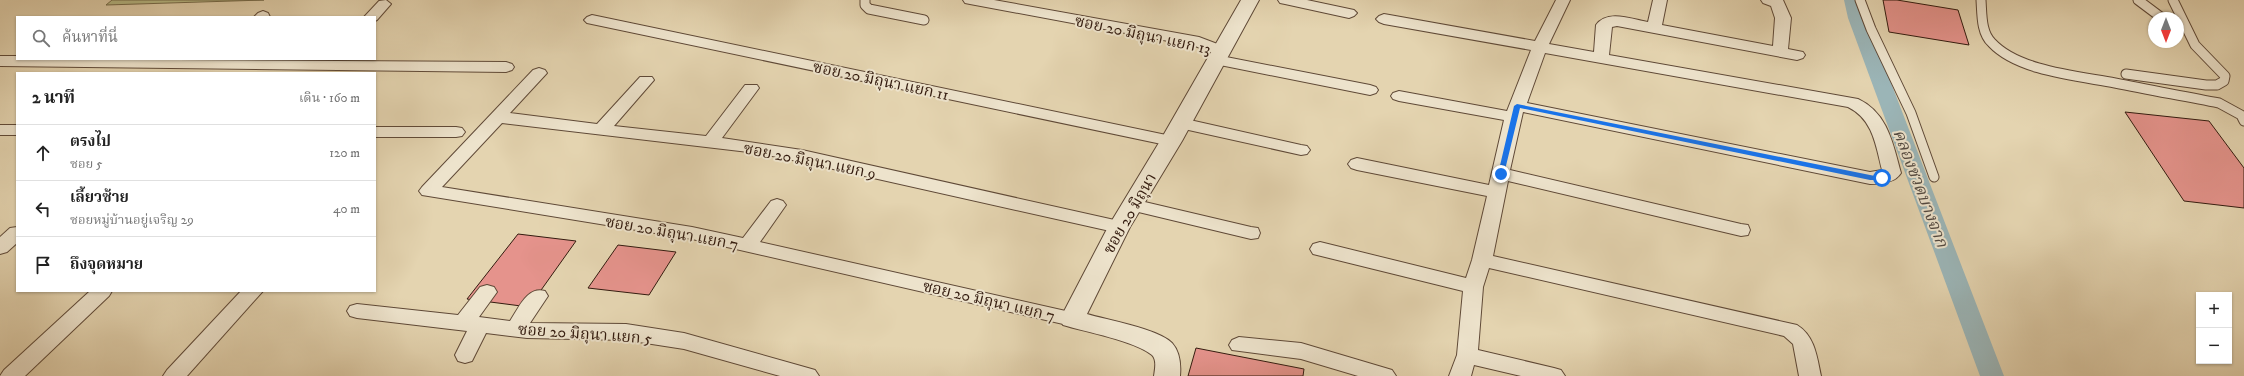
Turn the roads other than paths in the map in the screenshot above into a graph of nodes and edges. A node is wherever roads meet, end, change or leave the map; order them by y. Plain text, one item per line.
1 (865, 0) edge
2 (970, 0) edge
3 (1250, 0) edge
4 (1285, 0) edge
5 (1563, 0) edge
6 (1660, 0) edge
7 (1768, 0) edge
8 (1860, 0) edge
9 (1981, 0) edge
10 (2138, 0) edge
11 (2173, 0) edge
12 (384, 4) dead end
13 (2154, 12) edge
14 (1349, 13) dead end
15 (373, 16) edge
16 (1384, 19) dead end
17 (592, 20) dead end
18 (924, 20) dead end
19 (1654, 29) junction
20 (2184, 30) edge
21 (2187, 32) junction
22 (1540, 46) junction
23 (1780, 52) junction
24 (1797, 55) dead end
25 (1219, 56) junction
26 (1601, 57) junction
27 (0, 61) edge
28 (220, 61) edge
29 (325, 66) edge
30 (506, 68) dead end
31 (538, 73) dead end
32 (2126, 74) dead end
33 (646, 80) dead end
34 (751, 88) dead end
35 (1370, 90) dead end
36 (1399, 96) dead end
37 (1515, 112) junction
38 (498, 116) junction
39 (2244, 120) edge
40 (602, 129) junction
41 (0, 130) edge
42 (16, 130) edge
43 (376, 132) edge
44 (456, 132) dead end
45 (1176, 132) junction
46 (710, 143) junction
47 (1301, 150) dead end
48 (1357, 164) dead end
49 (1501, 174) junction
50 (1934, 177) dead end
51 (1496, 192) junction
52 (1132, 205) junction
53 (778, 206) dead end
54 (1119, 227) junction
55 (1741, 230) dead end
56 (1250, 233) dead end
57 (16, 234) edge
58 (748, 245) junction
59 (0, 247) edge
60 (1320, 249) dead end
61 (1482, 260) junction
62 (1473, 287) junction
63 (101, 292) edge
64 (252, 292) edge
65 (487, 292) dead end
66 (538, 296) dead end
67 (357, 311) dead end
68 (1072, 319) junction
69 (472, 324) junction
70 (515, 329) junction
71 (1239, 345) dead end
72 (465, 355) dead end
73 (1467, 355) junction
74 (11, 376) edge
75 (174, 376) edge
76 (808, 376) edge
77 (1167, 376) edge
78 (1386, 376) edge
79 (1460, 376) edge
80 (1554, 376) edge
81 (1810, 376) edge

1 - 18 lane
2 - 25 street, ซอย 20 มิถุนา แยก 13
3 - 25 street, ซอย 20 มิถุนา
4 - 14 street
5 - 22 street
6 - 19 street
7 - 23 street
8 - 50 lane
9 - 39 lane
10 - 13 lane
11 - 21 lane
12 - 15 street
16 - 22 street
17 - 45 street, ซอย 20 มิถุนา แยก 11
19 - 23 street
19 - 26 street
20 - 21 lane
21 - 32 lane
22 - 26 street
22 - 37 street
23 - 24 street
25 - 35 street, ซอย 20 มิถุนา แยก 13
25 - 45 street, ซอย 20 มิถุนา
26 - 37 street
27 - 28 street
28 - 29 street
29 - 30 street
31 - 38 street, ซอย 20 มิถุนา แยก 7
33 - 40 street
34 - 46 street
36 - 37 street
37 - 49 street
38 - 40 street, ซอย 20 มิถุนา แยก 9
38 - 58 street, ซอย 20 มิถุนา แยก 7
40 - 46 street, ซอย 20 มิถุนา แยก 9
41 - 42 street
43 - 44 street
45 - 47 street, ซอย 20 มิถุนา แยก 11
45 - 52 street, ซอย 20 มิถุนา
46 - 54 street, ซอย 20 มิถุนา แยก 9
48 - 51 street
49 - 51 street
49 - 55 street
51 - 61 street
52 - 54 street, ซอย 20 มิถุนา
52 - 56 street
53 - 58 street
54 - 68 street, ซอย 20 มิถุนา
57 - 59 street
58 - 68 street, ซอย 20 มิถุนา แยก 7
60 - 62 street
61 - 62 street
61 - 81 street
62 - 73 street
63 - 74 street
64 - 75 street
65 - 69 street
66 - 70 street
67 - 69 street, ซอย 20 มิถุนา แยก 5
68 - 77 street
69 - 70 street, ซอย 20 มิถุนา แยก 5
69 - 72 street
70 - 76 street, ซอย 20 มิถุนา แยก 5
71 - 78 street
73 - 79 street
73 - 80 street

